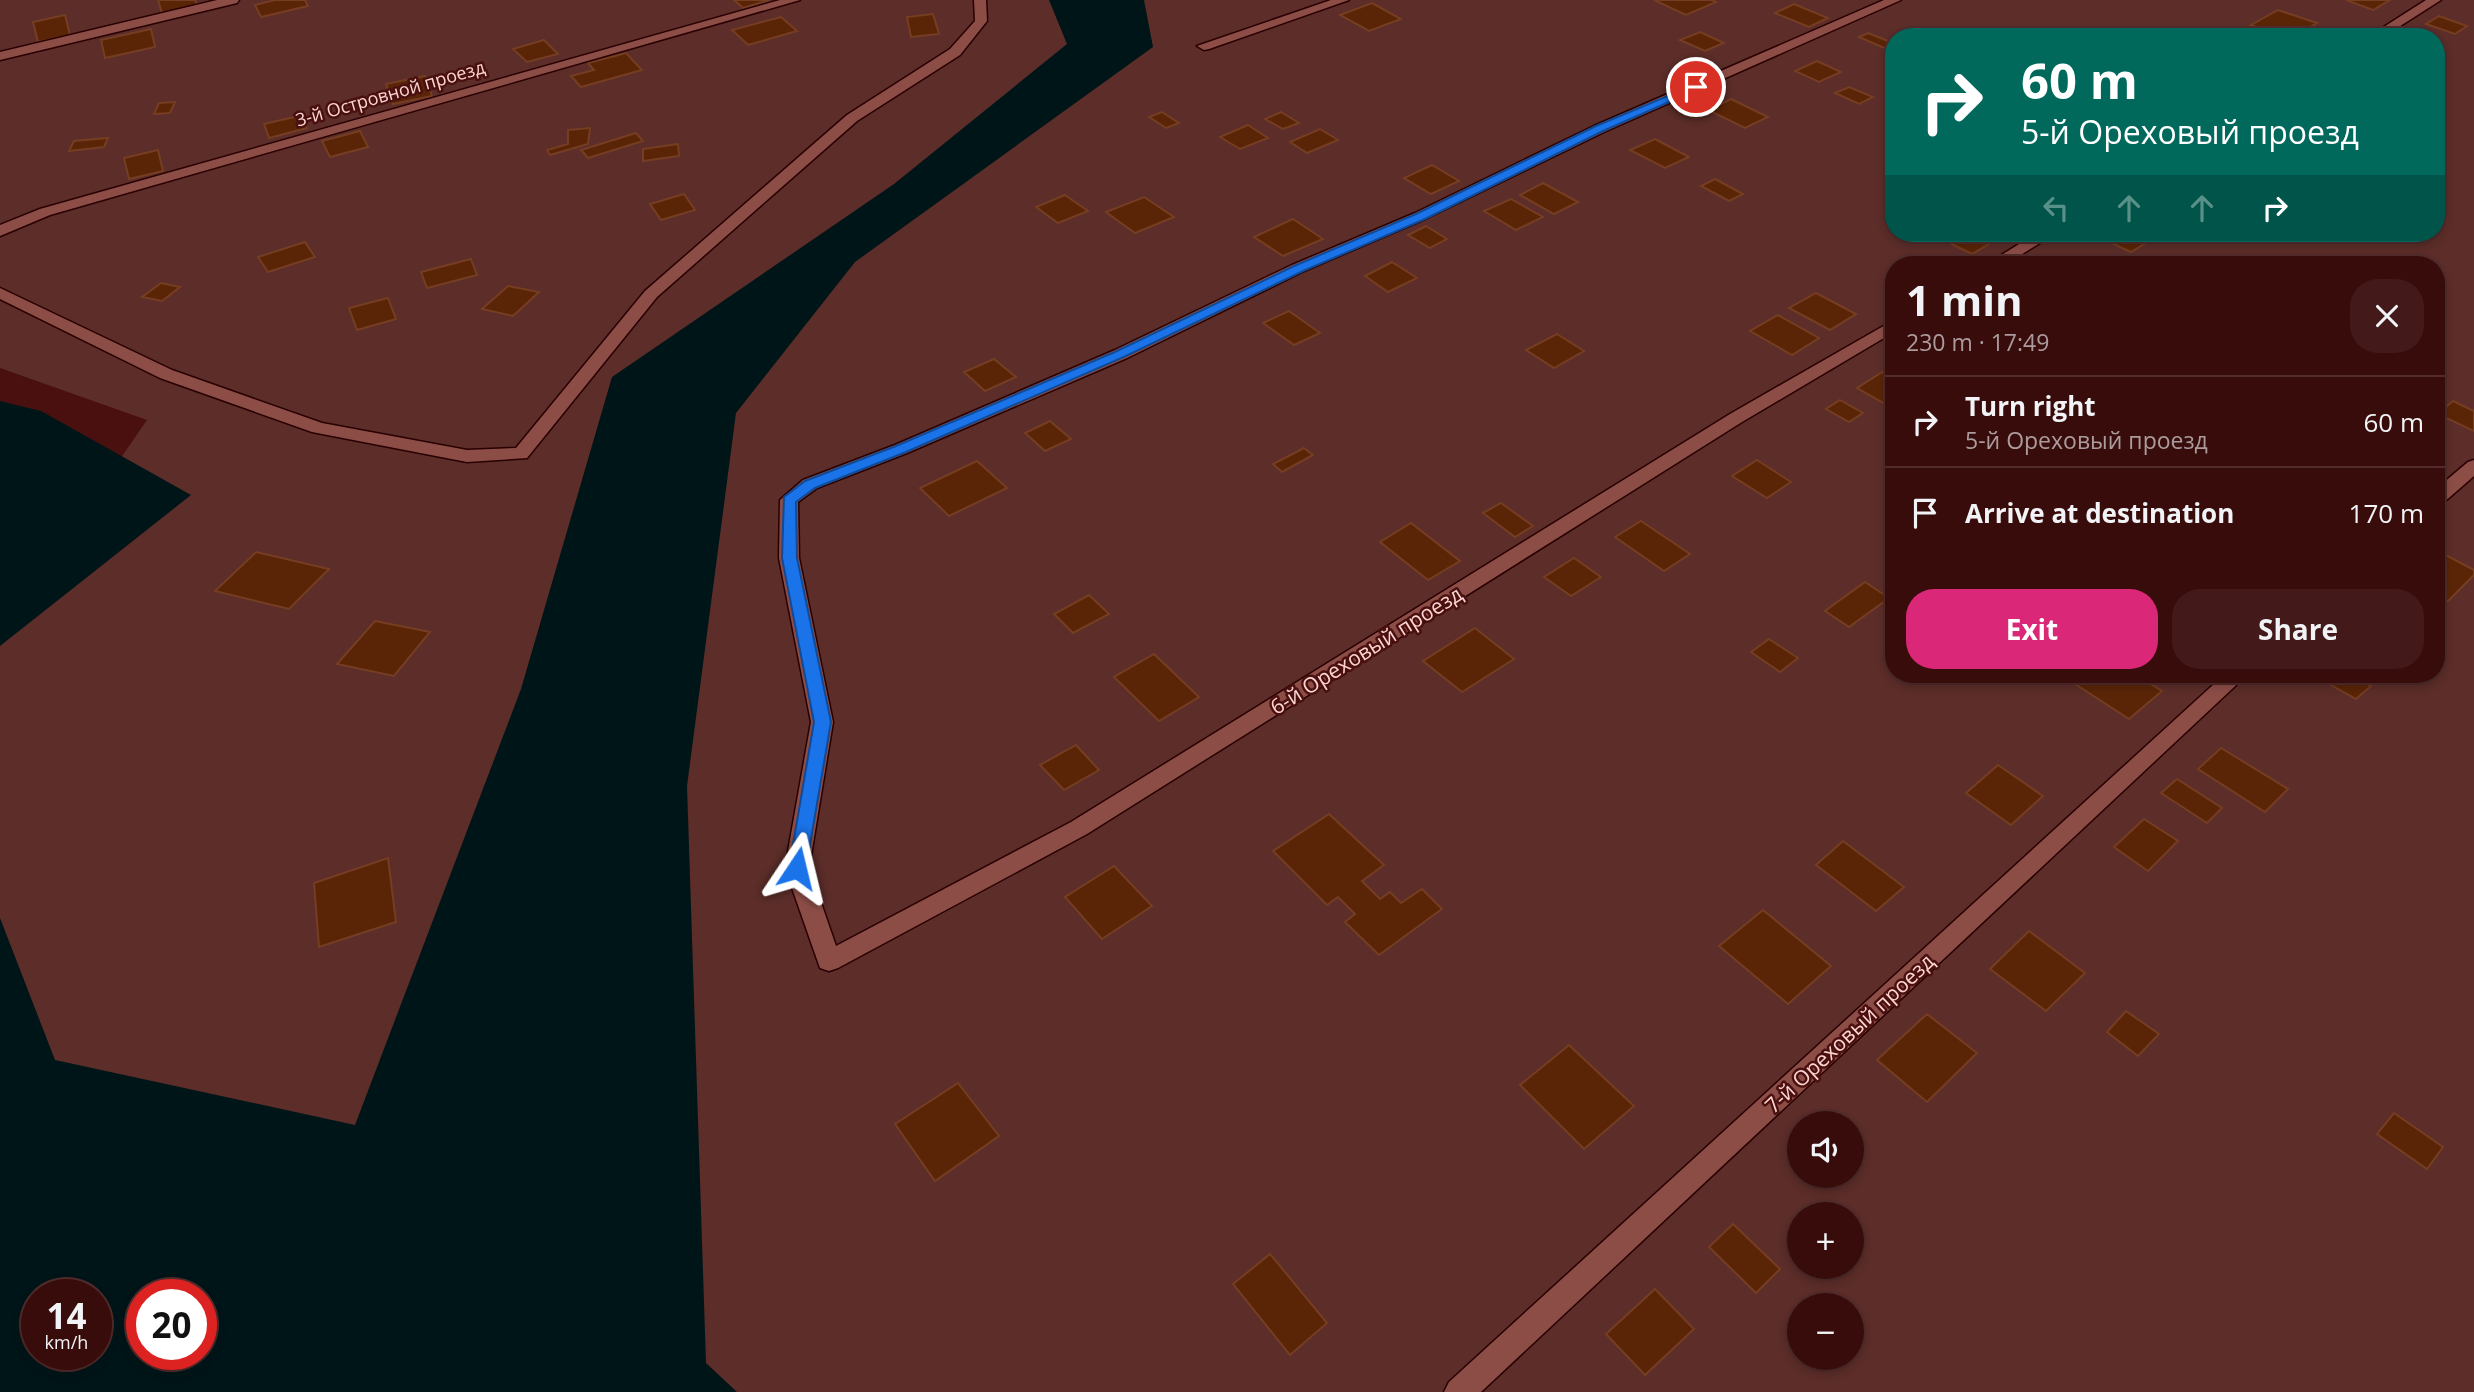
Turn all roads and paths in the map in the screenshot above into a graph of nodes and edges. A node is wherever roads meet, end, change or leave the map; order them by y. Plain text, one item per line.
1 (233, 0) edge
2 (793, 0) edge
3 (980, 0) edge
4 (1343, 0) edge
5 (1895, 0) edge
6 (2435, 0) edge
7 (2389, 28) edge
8 (1204, 46) dead end
9 (0, 56) edge
10 (0, 231) edge
11 (2033, 242) edge
12 (2009, 256) edge
13 (0, 293) edge
14 (1885, 330) edge
15 (2474, 466) edge
16 (2445, 491) edge
17 (2228, 683) edge
18 (1458, 1392) edge

1 - 9 lane
2 - 10 lane, 3-й Островной проезд
3 - 13 lane
4 - 8 lane
5 - 14 lane, 6-й Ореховый проезд
6 - 7 lane
11 - 12 lane
15 - 16 lane
17 - 18 lane, 7-й Ореховый проезд

